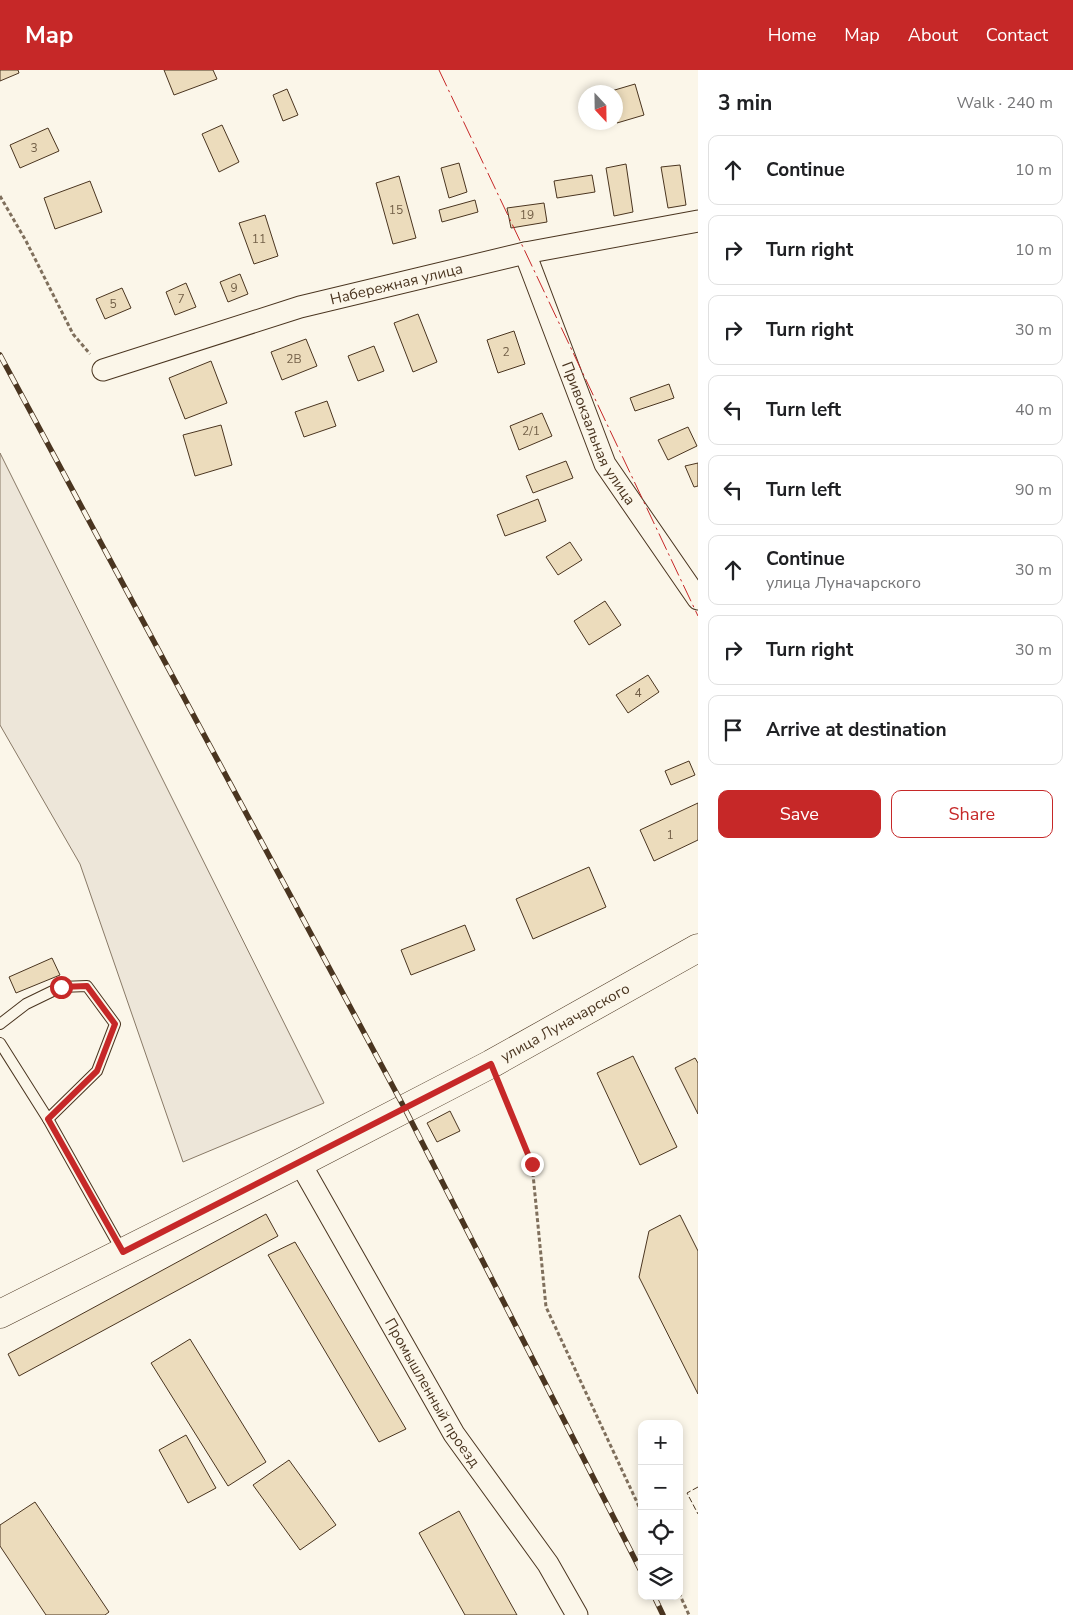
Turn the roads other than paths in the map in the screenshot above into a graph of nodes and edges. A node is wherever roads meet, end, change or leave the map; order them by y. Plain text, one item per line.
1 (698, 221) edge
2 (525, 253) junction
3 (103, 370) road end
4 (698, 599) edge
5 (698, 948) edge
6 (0, 1024) edge
7 (0, 1043) edge
8 (48, 1119) junction
9 (300, 1163) junction
10 (123, 1252) junction
11 (0, 1314) edge
12 (577, 1615) edge

1 - 2 street, Набережная улица
2 - 3 street, Набережная улица
2 - 4 street, Привокзальная улица
5 - 9 main road, улица Луначарского
6 - 8 lane
7 - 8 lane
8 - 10 lane
9 - 10 main road, улица Луначарского
9 - 12 street, Промышленный проезд
10 - 11 main road, улица Луначарского

